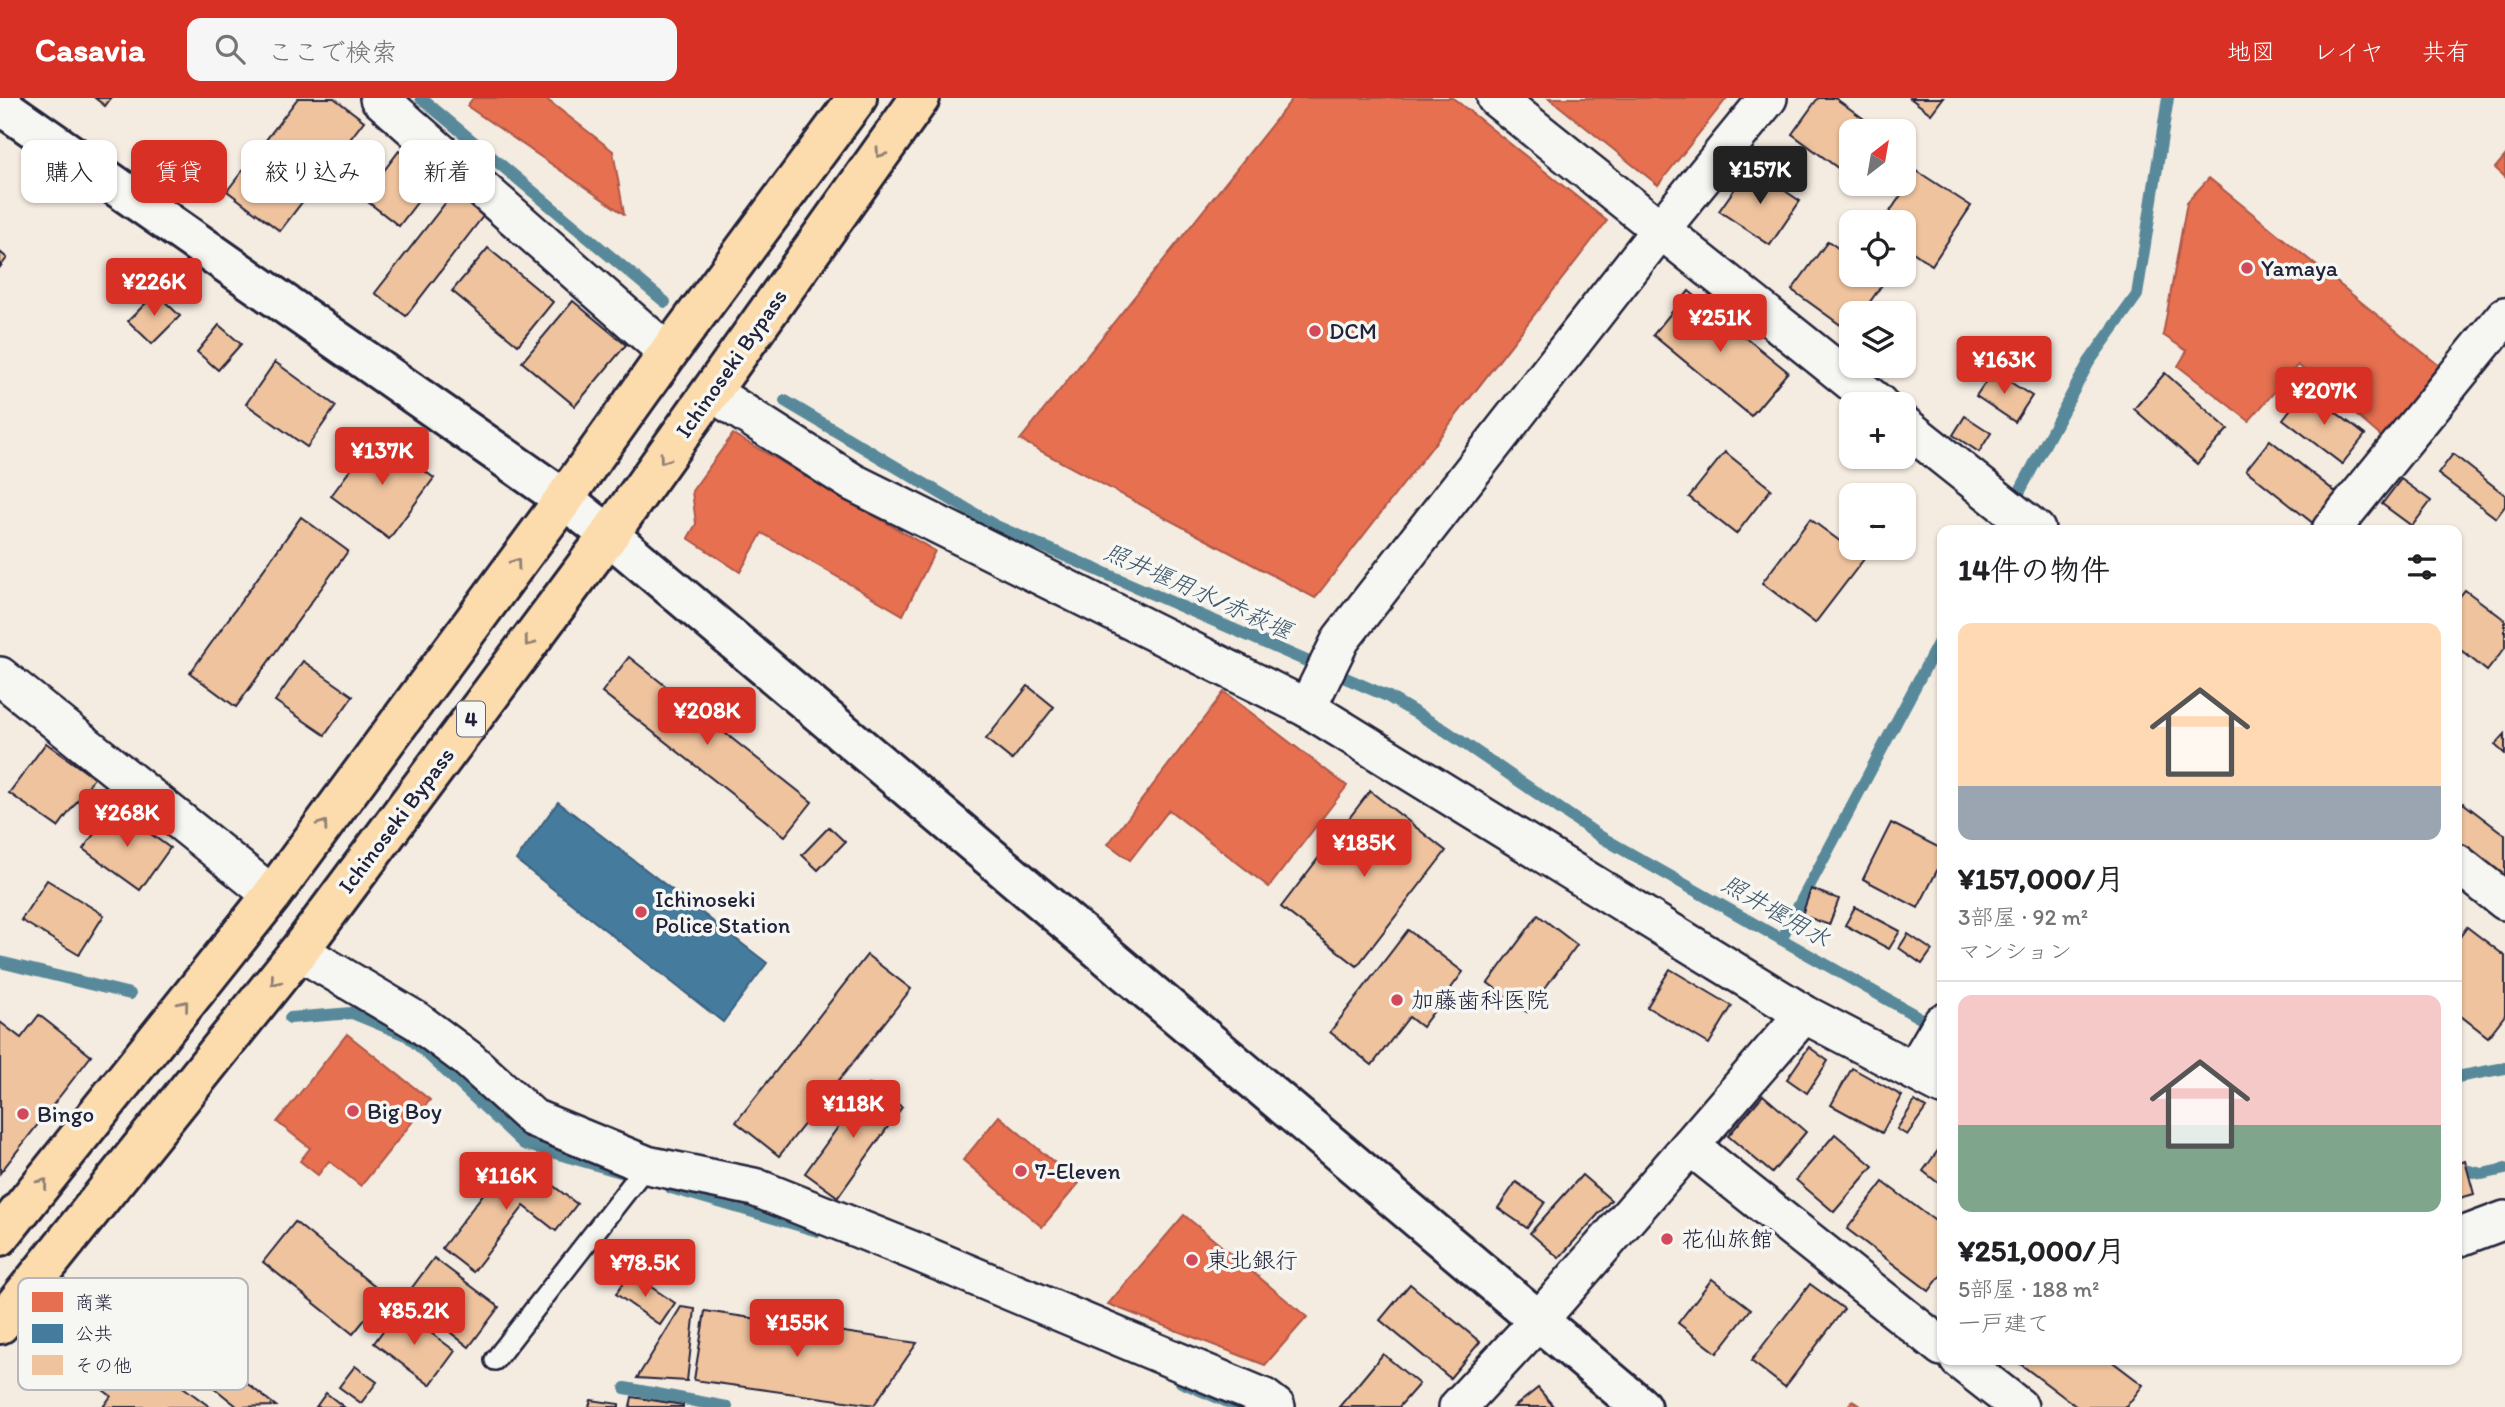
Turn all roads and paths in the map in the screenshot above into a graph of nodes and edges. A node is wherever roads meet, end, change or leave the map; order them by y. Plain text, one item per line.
1 (379, 98) edge
2 (857, 98) edge
3 (920, 98) edge
4 (1496, 98) edge
5 (1768, 98) edge
6 (0, 105) edge
7 (1660, 230) junction
8 (2505, 316) edge
9 (667, 353) junction
10 (711, 392) junction
11 (1864, 392) edge
12 (1916, 435) edge
13 (564, 499) junction
14 (2030, 525) edge
15 (2335, 525) edge
16 (609, 534) junction
17 (0, 676) edge
18 (1307, 708) junction
19 (2462, 867) edge
20 (272, 895) junction
21 (2505, 901) edge
22 (299, 951) junction
23 (1804, 1014) junction
24 (1937, 1043) edge
25 (1928, 1078) edge
26 (1690, 1146) junction
27 (647, 1165) junction
28 (2505, 1220) edge
29 (0, 1236) edge
30 (2462, 1236) edge
31 (37, 1278) edge
32 (18, 1302) edge
33 (1539, 1320) junction
34 (0, 1324) edge
35 (1937, 1343) edge
36 (495, 1360) dead end
37 (1965, 1365) edge
38 (1272, 1406) edge
39 (1458, 1407) edge
40 (1641, 1407) edge
41 (2018, 1407) edge

1 - 9 street
2 - 9 highway
3 -> 10 highway, Ichinoseki Bypass / 4
4 - 7 street
5 - 7 street
6 - 13 street
7 - 11 street
7 - 18 street
8 - 15 street
9 - 13 highway
10 -> 16 highway, Ichinoseki Bypass / 4
10 - 18 street
12 - 14 street
13 - 16 street
20 -> 13 highway
16 -> 22 highway, Ichinoseki Bypass / 4
16 - 33 street
17 - 20 street
18 - 23 street
19 - 21 street
29 -> 20 highway
22 - 27 street
22 -> 31 highway, Ichinoseki Bypass / 4
23 - 25 street
23 - 26 street
24 - 25 street
26 - 33 street
26 - 35 street
27 - 36 lane
27 - 38 street
28 - 30 street
32 -> 34 highway, Ichinoseki Bypass / 4
33 - 39 street
33 - 40 street
37 - 41 street

